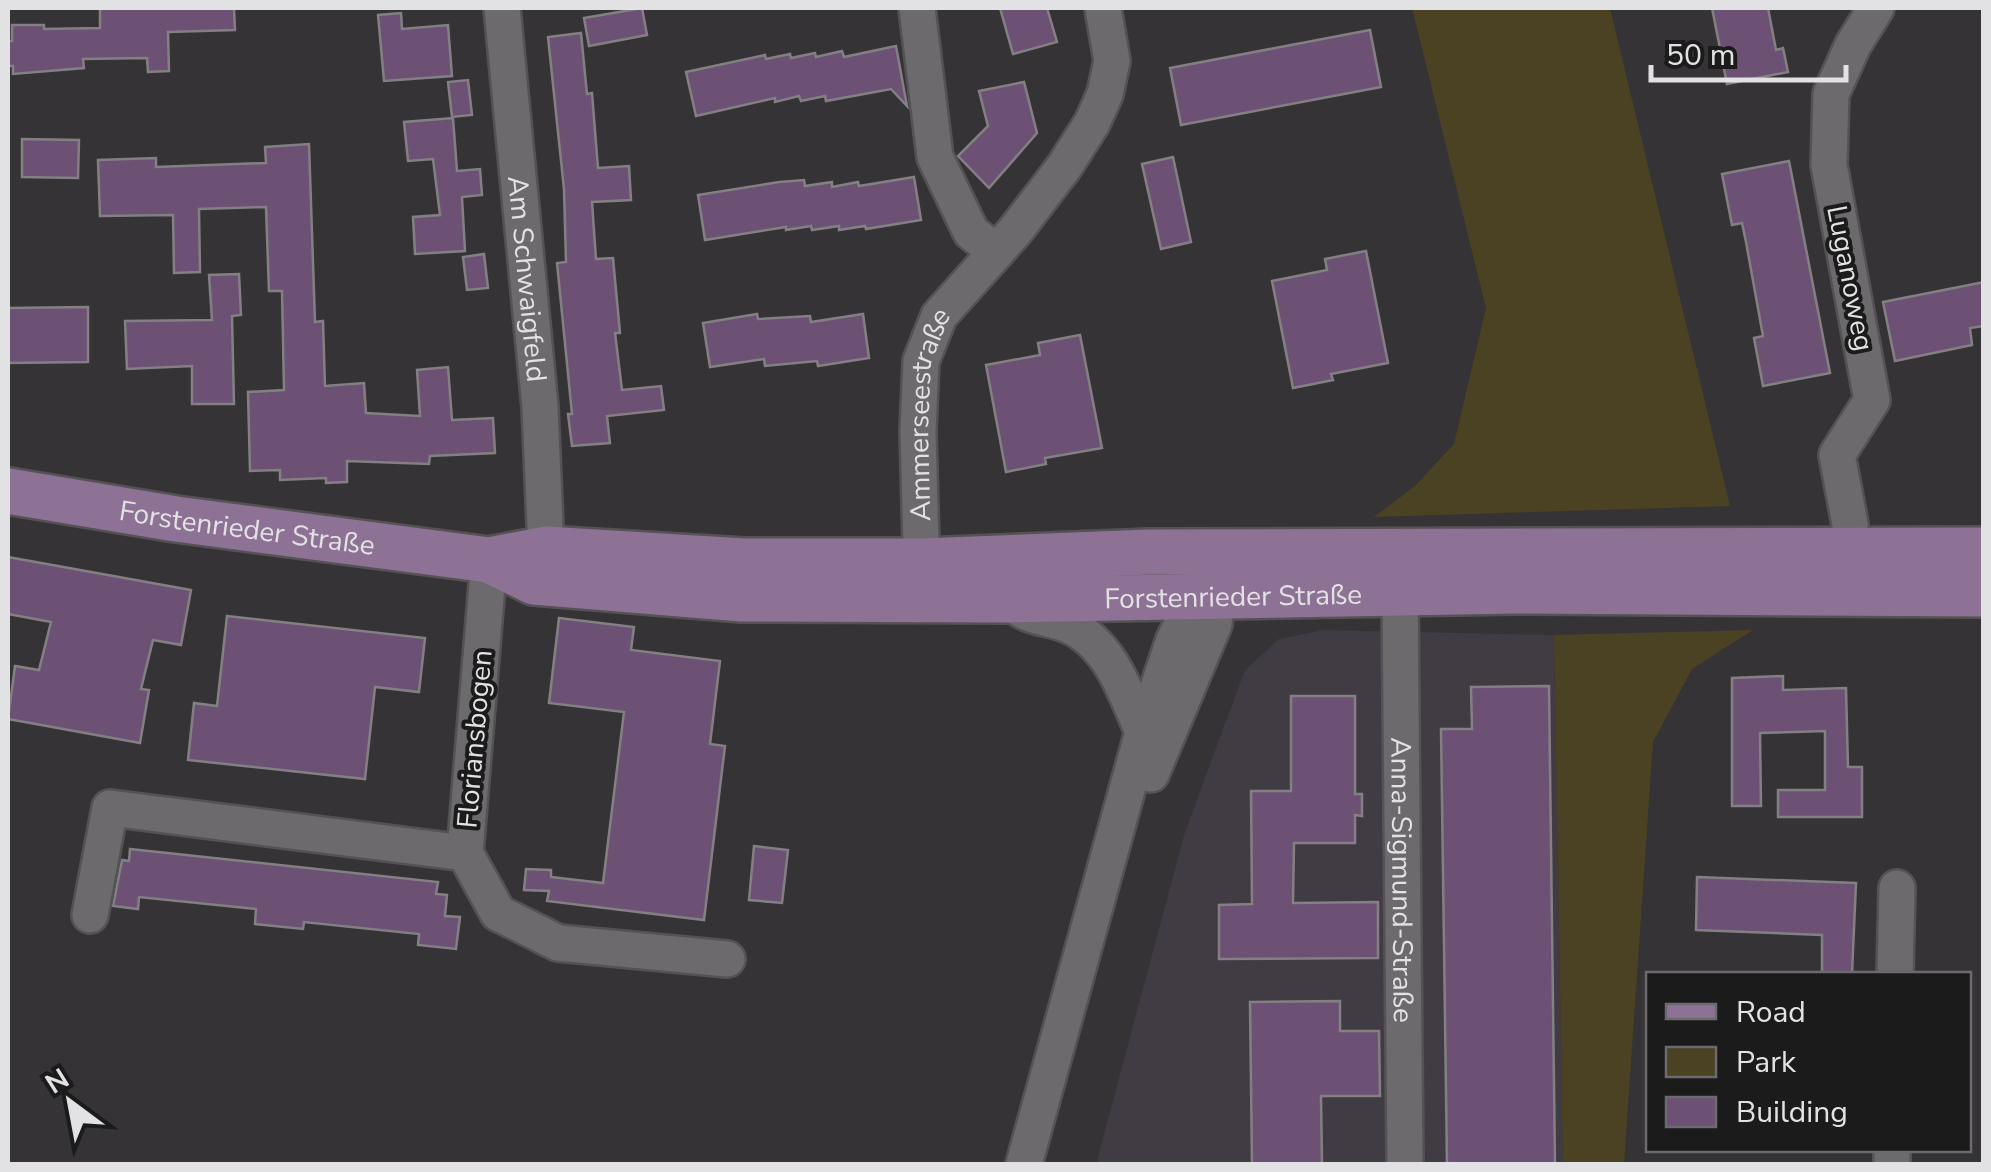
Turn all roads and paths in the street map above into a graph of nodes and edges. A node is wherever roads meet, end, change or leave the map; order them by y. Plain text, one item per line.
1 (502, 8) edge
2 (918, 8) edge
3 (1103, 8) edge
4 (1876, 8) edge
5 (996, 252) junction
6 (8, 491) edge
7 (546, 549) junction
8 (1850, 550) junction
9 (1984, 550) edge
10 (489, 560) junction
11 (922, 580) junction
12 (1211, 582) junction
13 (1400, 592) junction
14 (1984, 594) edge
15 (1008, 600) junction
16 (1143, 732) junction
17 (465, 853) junction
18 (1897, 888) dead end
19 (1093, 906) junction
20 (90, 914) dead end
21 (728, 959) dead end
22 (1895, 972) edge
23 (1024, 1164) edge
24 (1406, 1164) edge

1 - 7 street, Am Schwaigfeld
2 - 5 street
3 - 5 street, Ammerseestraße
4 - 8 street, Luganoweg
5 - 11 street, Ammerseestraße
6 - 10 main road, Forstenrieder Straße
7 - 10 main road, Forstenrieder Straße
7 - 11 main road, Forstenrieder Straße
8 - 9 main road, Forstenrieder Straße
8 - 12 main road, Forstenrieder Straße
10 - 11 main road, Forstenrieder Straße
10 - 17 street, Floriansbogen
11 - 12 main road, Forstenrieder Straße
11 - 15 main road, Forstenrieder Straße
12 - 13 main road, Forstenrieder Straße
12 - 15 main road, Forstenrieder Straße
12 - 16 street
12 - 19 street
13 - 14 main road, Forstenrieder Straße
13 - 24 street, Anna-Sigmund-Straße
15 - 16 street
16 - 19 street
17 - 20 street
17 - 21 street, Floriansbogen
18 - 22 street
19 - 23 street

